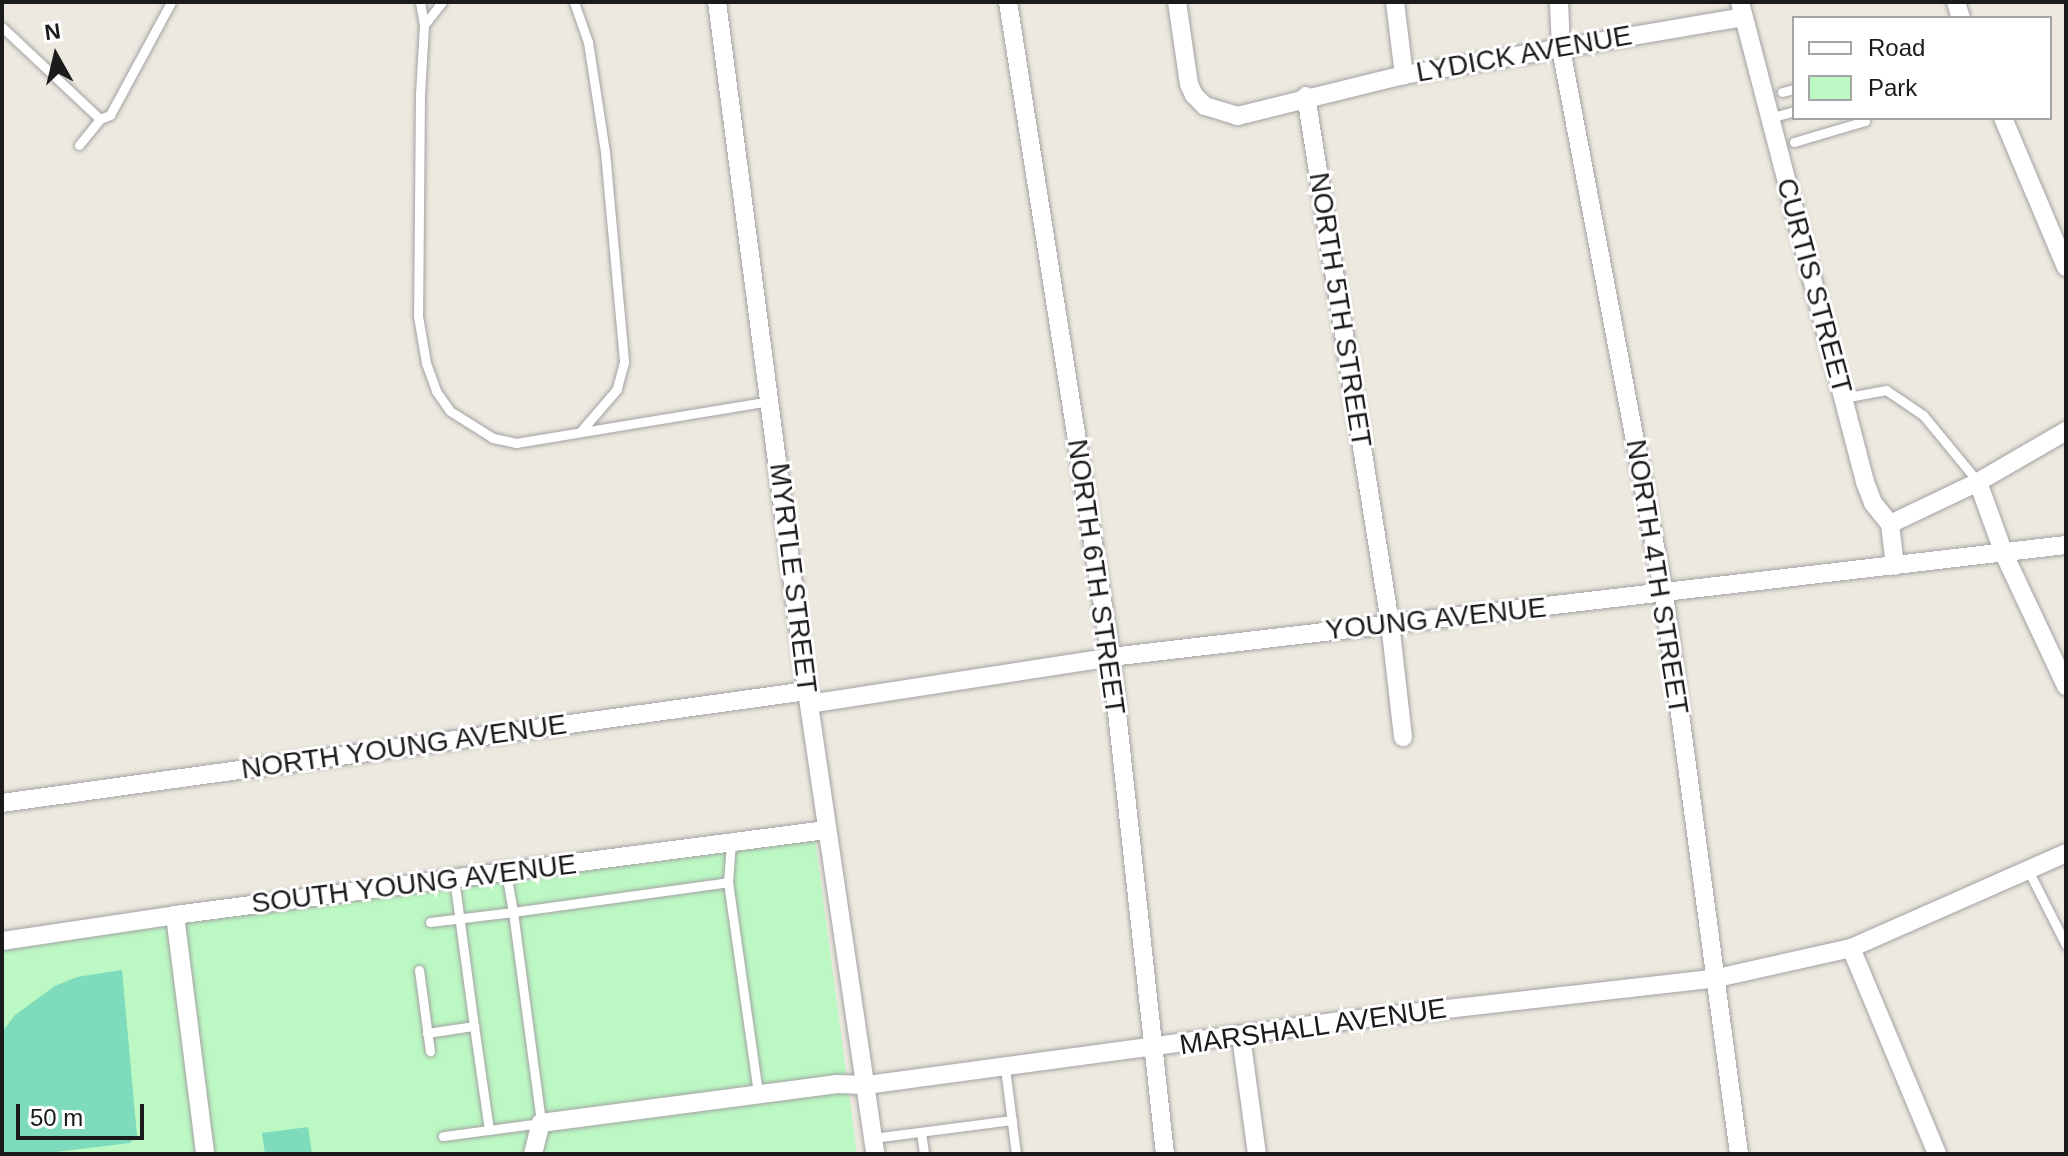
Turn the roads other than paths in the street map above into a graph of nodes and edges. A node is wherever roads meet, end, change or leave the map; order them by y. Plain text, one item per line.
1 (171, 2) edge
2 (420, 2) edge
3 (442, 2) edge
4 (574, 2) edge
5 (717, 2) edge
6 (1008, 2) edge
7 (1177, 2) edge
8 (1395, 2) edge
9 (1559, 2) edge
10 (1742, 10) edge
11 (424, 25) junction
12 (2, 27) edge
13 (1561, 49) junction
14 (1404, 75) junction
15 (1792, 90) edge
16 (1782, 92) dead end
17 (1306, 96) junction
18 (1792, 112) edge
19 (1770, 118) junction
20 (100, 119) junction
21 (1865, 120) edge
22 (2004, 120) edge
23 (1794, 142) dead end
24 (79, 145) dead end
25 (2066, 267) edge
26 (1843, 398) junction
27 (771, 401) junction
28 (581, 431) junction
29 (2066, 431) edge
30 (1978, 482) junction
31 (1890, 524) junction
32 (2066, 545) edge
33 (2004, 554) junction
34 (1895, 566) junction
35 (1664, 594) junction
36 (1390, 623) junction
37 (1111, 657) junction
38 (2066, 686) edge
39 (808, 698) junction
40 (1403, 737) dead end
41 (2, 803) edge
42 (826, 830) junction
43 (731, 842) junction
44 (2066, 853) edge
45 (2028, 870) junction
46 (506, 872) junction
47 (454, 878) junction
48 (728, 882) junction
49 (513, 912) junction
50 (175, 915) junction
51 (459, 917) junction
52 (430, 922) dead end
53 (2, 941) edge
54 (2066, 945) edge
55 (1851, 948) junction
56 (419, 970) dead end
57 (1717, 978) junction
58 (474, 1026) junction
59 (427, 1033) junction
60 (1241, 1036) junction
61 (1152, 1048) junction
62 (430, 1051) dead end
63 (1005, 1068) junction
64 (867, 1085) junction
65 (758, 1094) junction
66 (1012, 1120) junction
67 (541, 1123) junction
68 (489, 1130) junction
69 (921, 1132) junction
70 (443, 1136) dead end
71 (874, 1146) edge
72 (205, 1154) edge
73 (533, 1154) edge
74 (924, 1154) edge
75 (1016, 1154) edge
76 (1165, 1154) edge
77 (1257, 1154) edge
78 (1739, 1154) edge
79 (1937, 1154) edge

1 - 20 lane
2 - 11 lane
3 - 11 lane
4 - 28 lane
5 - 27 street, MYRTLE STREET
6 - 37 street, NORTH 6TH STREET
7 - 17 street
8 - 14 street
9 - 13 street, NORTH 4TH STREET
10 - 13 street, LYDICK AVENUE
10 - 19 street, CURTIS STREET
11 - 28 lane
12 - 20 lane
13 - 14 street, LYDICK AVENUE
13 - 35 street, NORTH 4TH STREET
14 - 17 street, LYDICK AVENUE
15 - 16 lane
17 - 36 street, NORTH 5TH STREET
18 - 19 lane
19 - 26 street, CURTIS STREET
20 - 24 lane
21 - 23 lane
22 - 25 street
26 - 30 lane
26 - 31 street, CURTIS STREET
27 - 28 lane
27 - 39 street, MYRTLE STREET
29 - 30 street
30 - 31 street
30 - 33 street
31 - 34 street, CURTIS STREET
32 - 33 street, YOUNG AVENUE
33 - 34 street, YOUNG AVENUE
33 - 38 street
34 - 35 street, YOUNG AVENUE
35 - 36 street, YOUNG AVENUE
35 - 57 street, NORTH 4TH STREET
36 - 37 street, YOUNG AVENUE
36 - 40 street, NORTH 5TH STREET
37 - 39 street, YOUNG AVENUE
37 - 61 street, NORTH 6TH STREET
39 - 41 street, NORTH YOUNG AVENUE
39 - 42 street, MYRTLE STREET
42 - 43 street, SOUTH YOUNG AVENUE
42 - 64 street, MYRTLE STREET
43 - 46 street, SOUTH YOUNG AVENUE
43 - 48 lane
44 - 45 street, MARSHALL AVENUE
45 - 54 lane
45 - 55 street, MARSHALL AVENUE
46 - 47 street, SOUTH YOUNG AVENUE
46 - 49 lane
47 - 50 street, SOUTH YOUNG AVENUE
47 - 51 lane
48 - 49 lane
48 - 65 lane
49 - 51 lane
49 - 67 lane
50 - 53 street, SOUTH YOUNG AVENUE
50 - 72 street
51 - 52 lane
51 - 58 lane
55 - 57 street, MARSHALL AVENUE
55 - 79 street
56 - 59 lane
57 - 60 street, MARSHALL AVENUE
57 - 78 street, NORTH 4TH STREET
58 - 59 lane
58 - 68 lane
59 - 62 lane
60 - 61 street, MARSHALL AVENUE
60 - 77 street
61 - 63 street, MARSHALL AVENUE
61 - 76 street, NORTH 6TH STREET
63 - 64 street, MARSHALL AVENUE
63 - 66 lane
64 - 65 street, MARSHALL AVENUE
64 - 71 street, MYRTLE STREET
65 - 67 street, MARSHALL AVENUE
66 - 69 lane
66 - 75 lane
67 - 68 lane
67 - 73 street
68 - 70 lane
69 - 71 lane
69 - 74 lane

